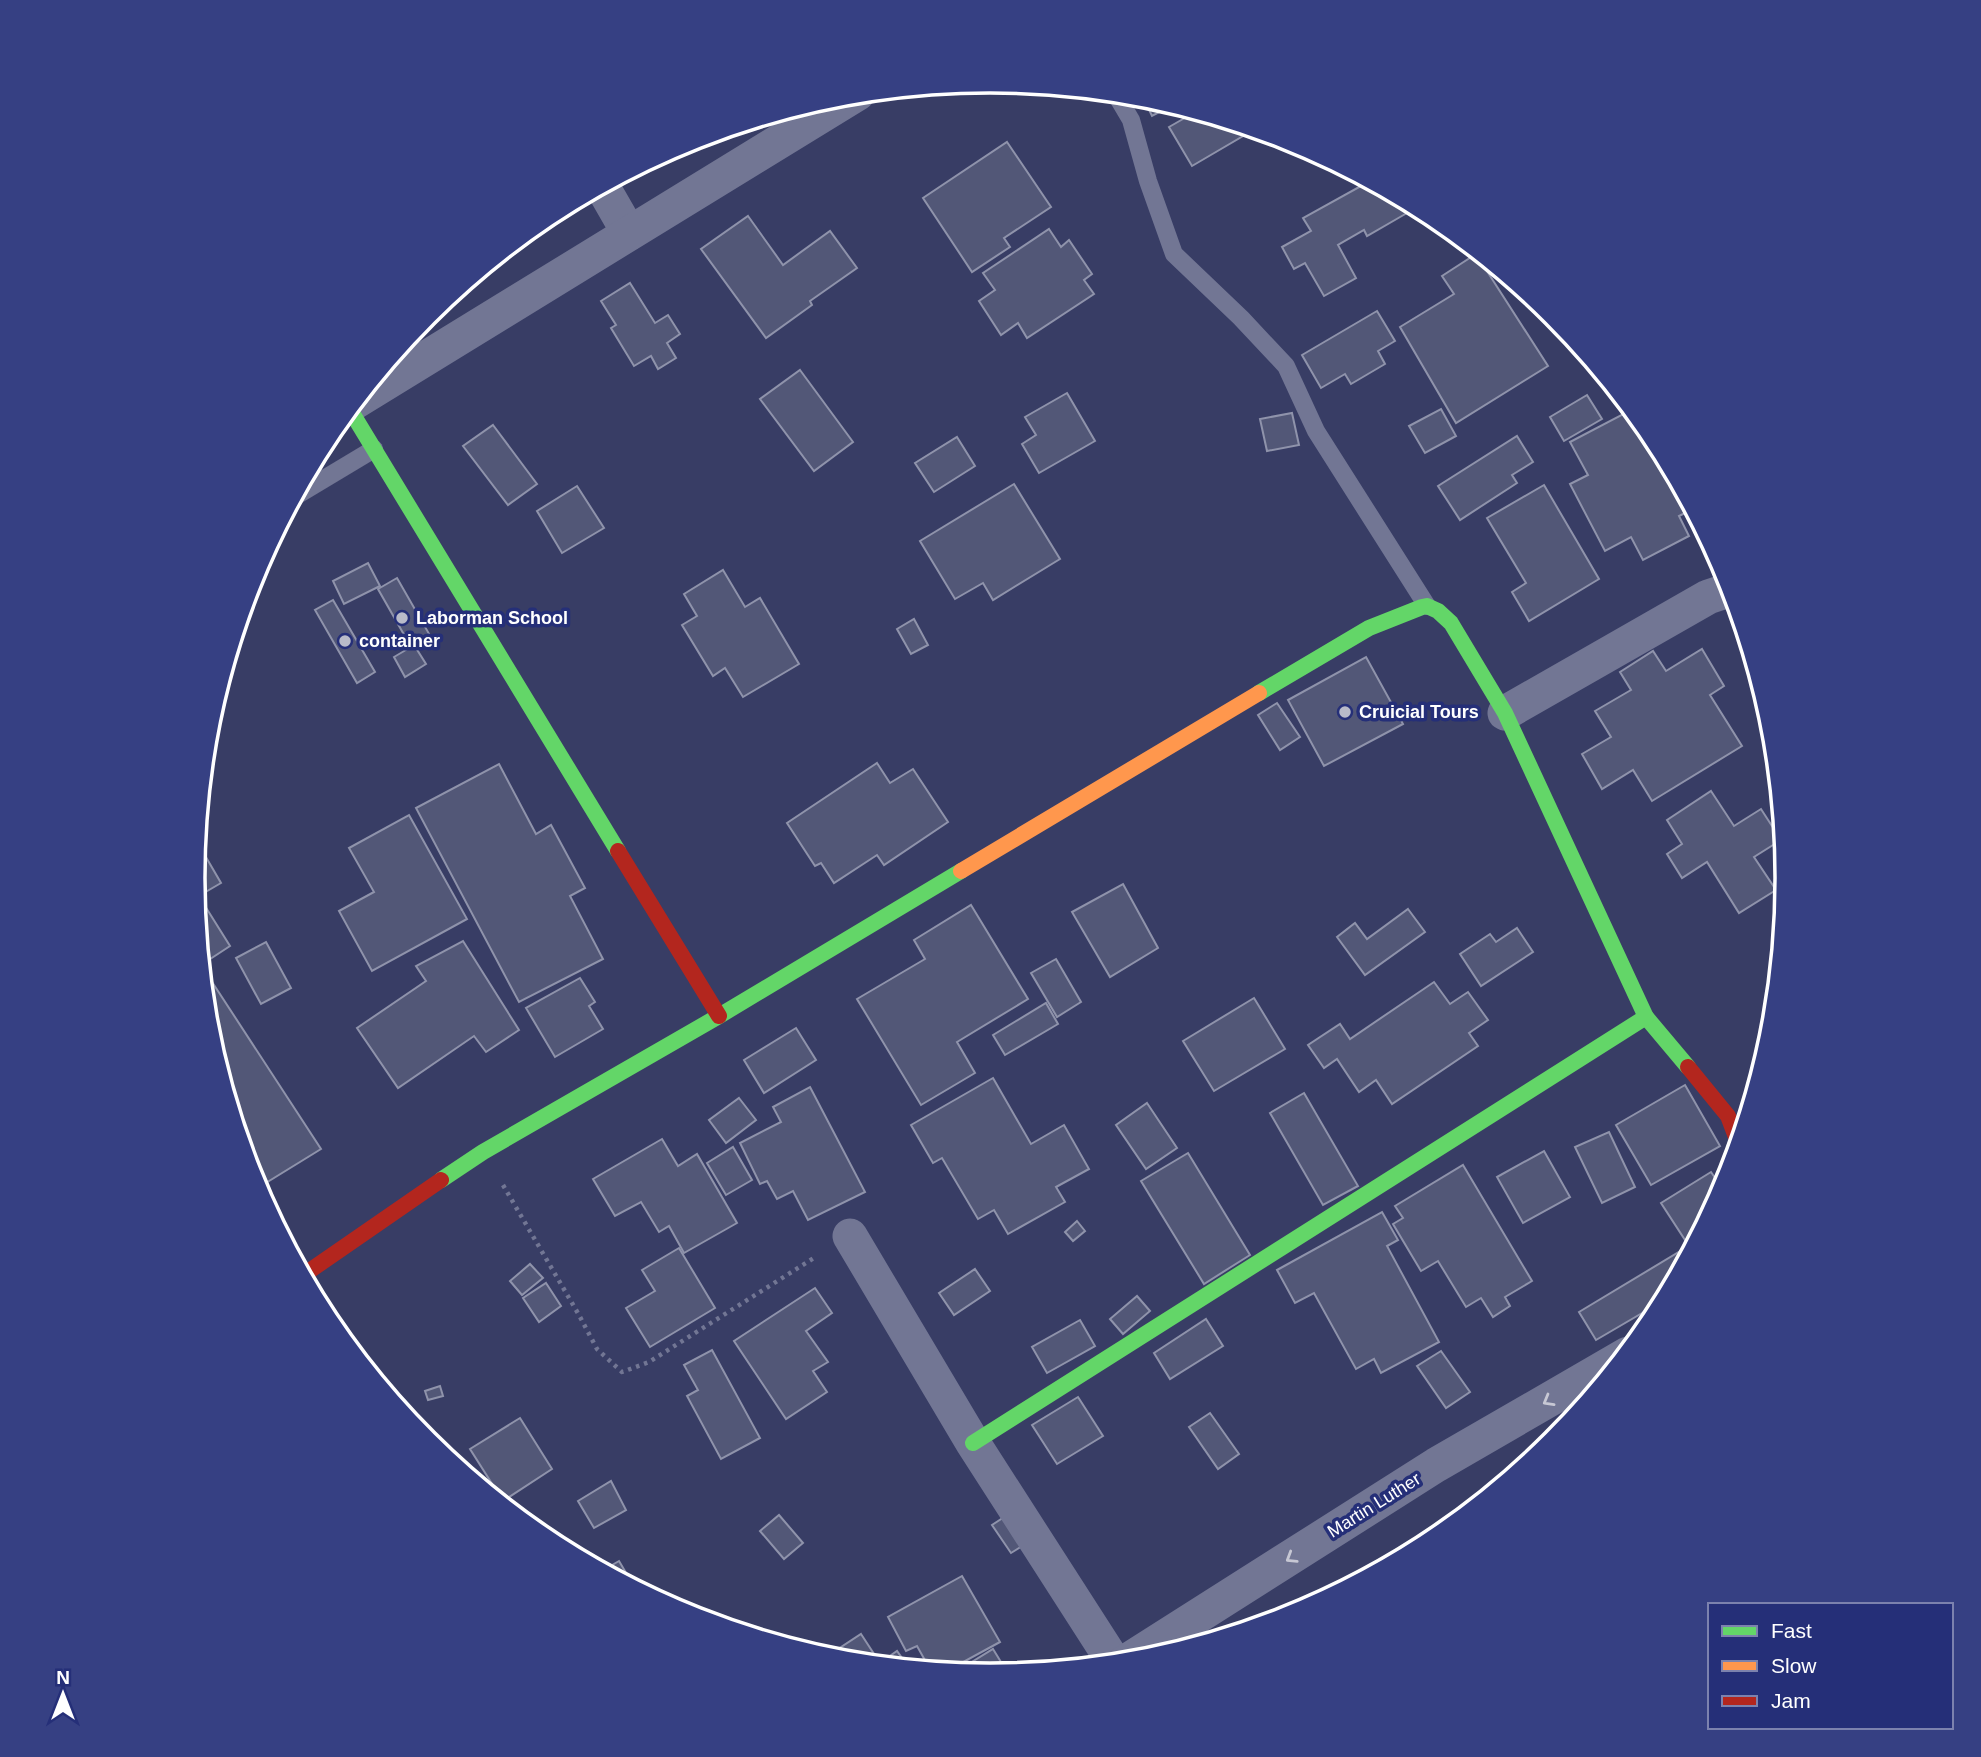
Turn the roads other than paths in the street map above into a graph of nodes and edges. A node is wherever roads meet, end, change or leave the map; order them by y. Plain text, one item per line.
1 (1122, 104) edge
2 (831, 109) edge
3 (606, 194) edge
4 (629, 233) junction
5 (376, 389) edge
6 (355, 417) edge
7 (374, 449) junction
8 (309, 488) edge
9 (1722, 592) edge
10 (1427, 606) junction
11 (1505, 713) junction
12 (719, 1016) junction
13 (1646, 1017) junction
14 (1734, 1133) edge
15 (850, 1236) road end
16 (310, 1271) edge
17 (1606, 1367) edge
18 (973, 1443) junction
19 (1147, 1648) edge
20 (1109, 1655) edge

1 - 10 lane
2 - 4 street
3 - 4 street
4 - 5 street
6 - 7 street
7 - 8 lane
7 - 12 street
9 - 11 street
10 - 11 street
10 - 12 street
11 - 13 street
12 - 16 street
13 - 14 street
13 - 18 street
15 - 18 street
17 -> 19 street, Martin Luther
18 - 20 street

